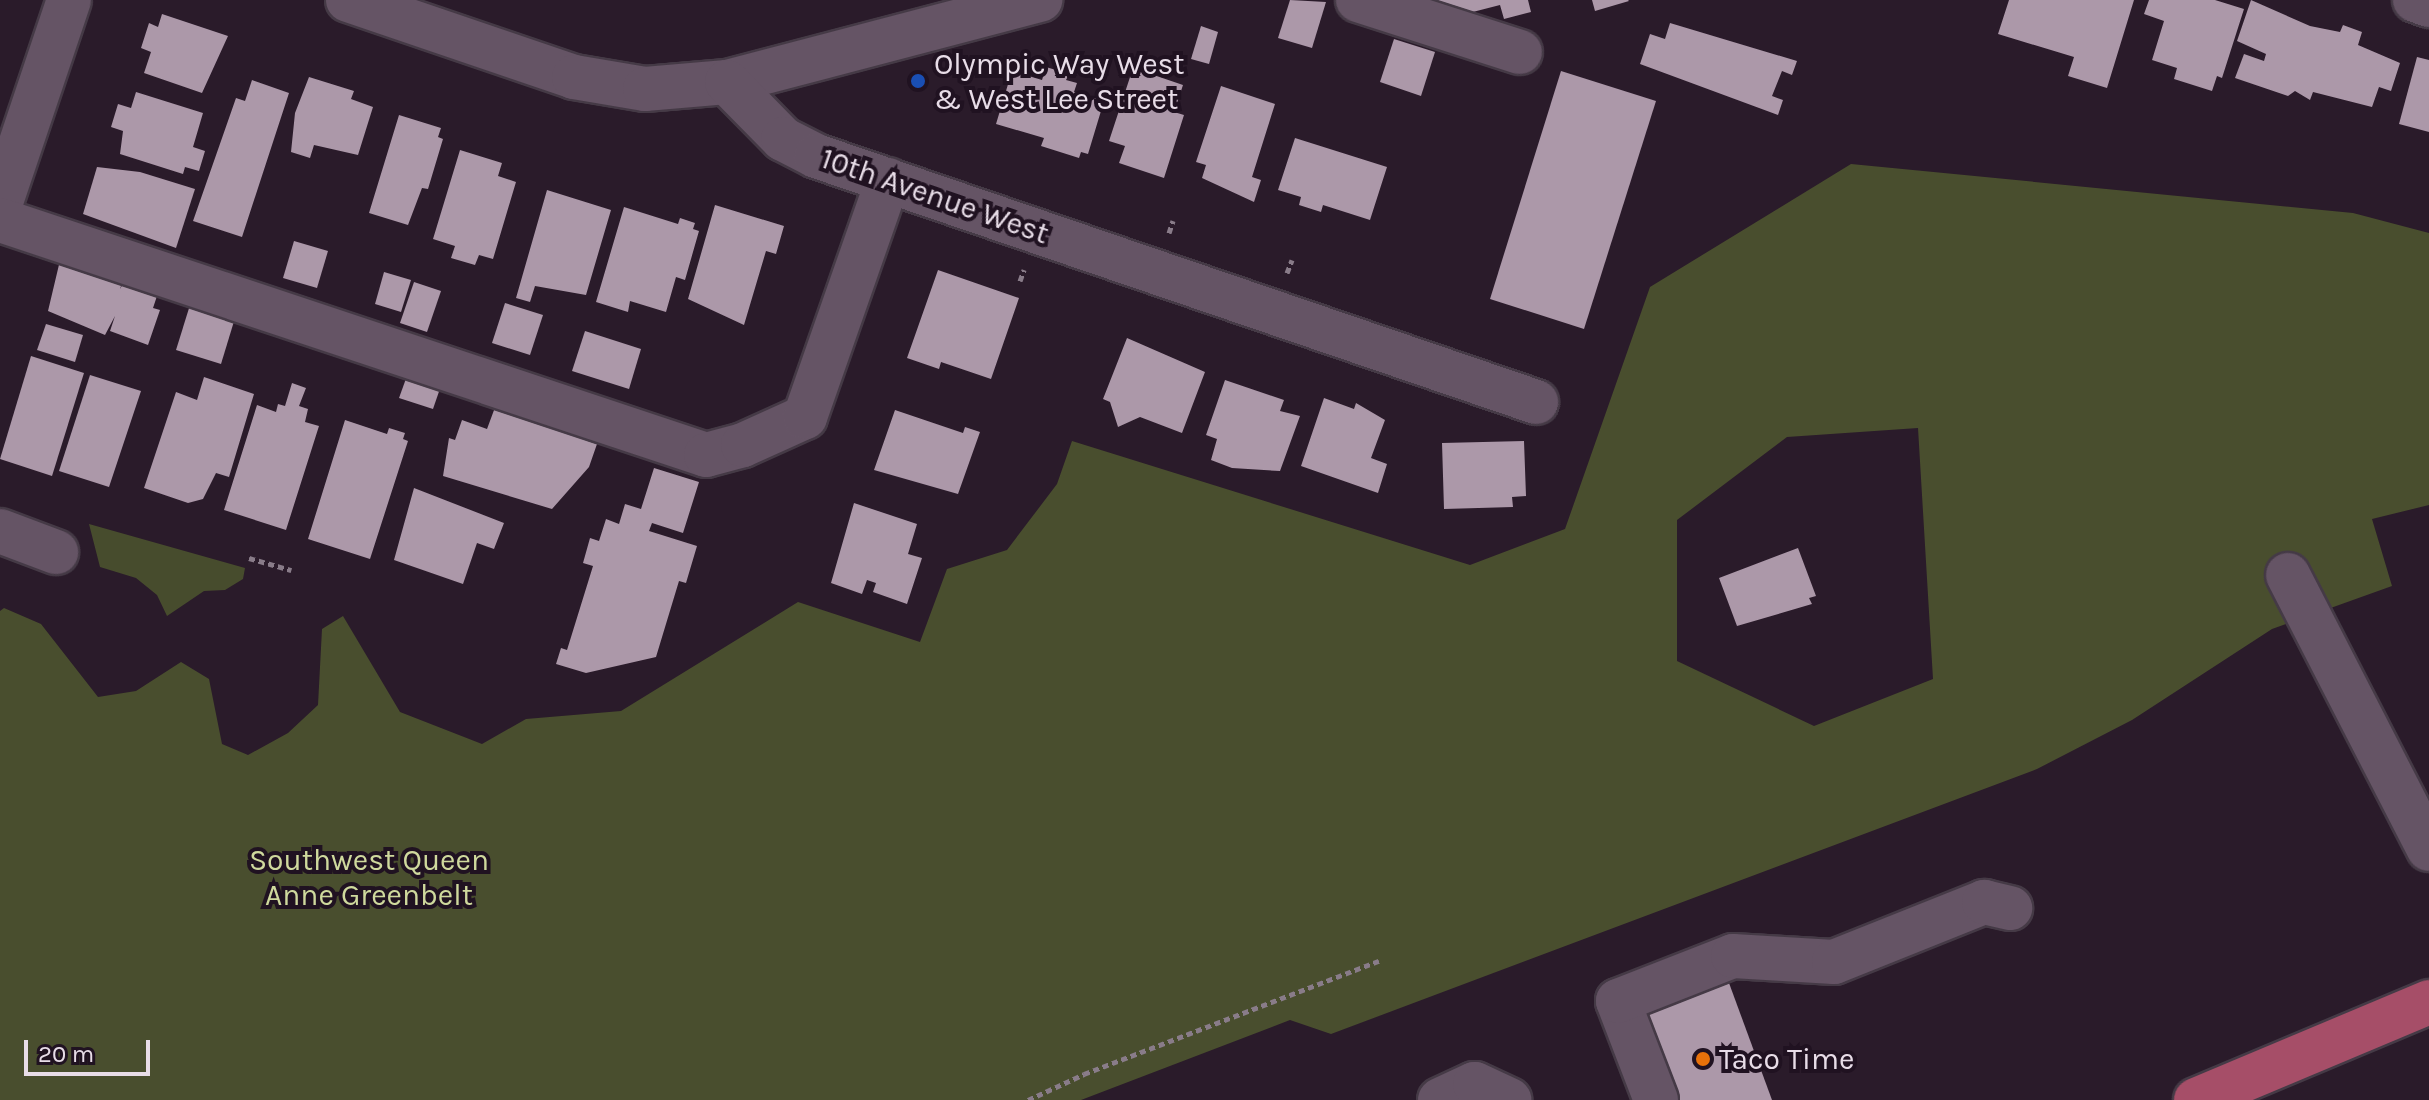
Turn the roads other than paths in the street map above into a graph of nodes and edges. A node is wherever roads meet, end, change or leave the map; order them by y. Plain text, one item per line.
1 (69, 0) edge
2 (348, 0) edge
3 (1040, 0) edge
4 (1358, 0) edge
5 (2415, 0) edge
6 (2429, 5) edge
7 (936, 15) edge
8 (1520, 52) dead end
9 (727, 82) junction
10 (888, 180) junction
11 (0, 205) edge
12 (0, 220) edge
13 (1536, 402) dead end
14 (0, 531) edge
15 (56, 552) dead end
16 (2288, 575) dead end
17 (2429, 849) edge
18 (2010, 908) dead end
19 (2429, 1002) edge
20 (1440, 1100) edge
21 (1509, 1100) edge
22 (1656, 1100) edge
23 (2196, 1100) edge

1 - 11 street
2 - 9 street
3 - 7 street
4 - 8 street
5 - 6 street
7 - 9 street
9 - 10 street, 10th Avenue West
10 - 12 street
10 - 13 street, 10th Avenue West
14 - 15 street
16 - 17 street
18 - 22 street
19 - 23 main road
20 - 21 street

